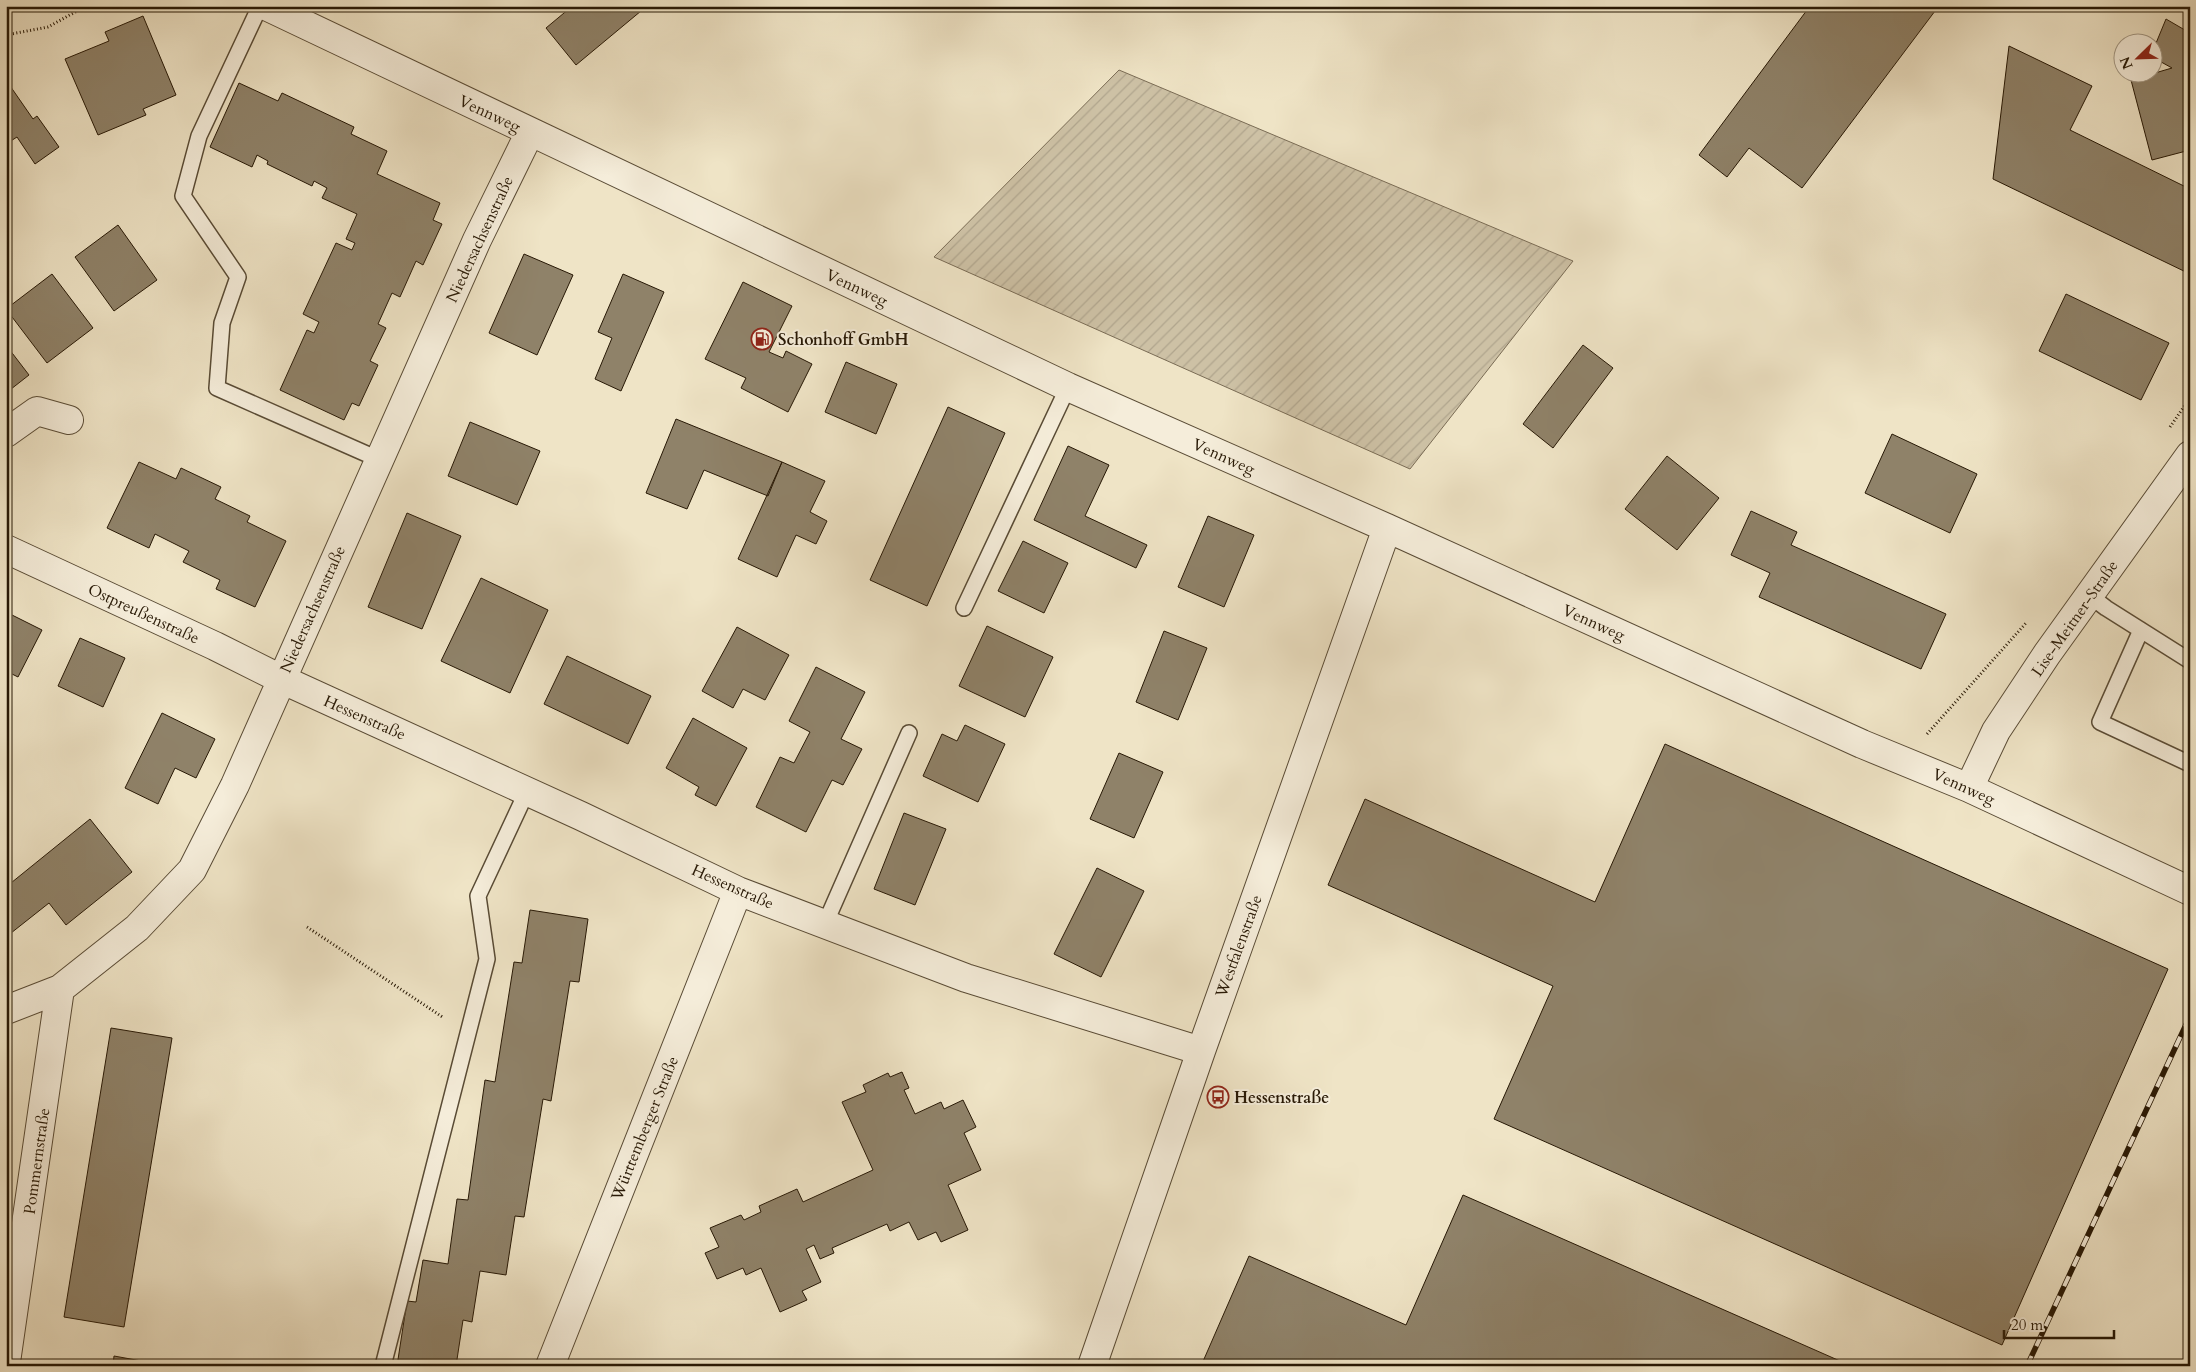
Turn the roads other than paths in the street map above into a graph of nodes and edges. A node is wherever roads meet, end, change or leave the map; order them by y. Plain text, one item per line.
1 (260, 6) edge
2 (266, 6) edge
3 (530, 132) junction
4 (1068, 386) junction
5 (69, 420) dead end
6 (6, 433) edge
7 (2190, 455) edge
8 (378, 459) junction
9 (1387, 528) junction
10 (6, 549) edge
11 (2089, 595) junction
12 (964, 608) dead end
13 (2141, 630) junction
14 (2190, 661) edge
15 (281, 679) junction
16 (909, 734) dead end
17 (2190, 764) edge
18 (1969, 788) junction
19 (527, 791) junction
20 (738, 891) junction
21 (2190, 891) edge
22 (825, 924) junction
23 (60, 989) junction
24 (6, 1010) edge
25 (1201, 1051) junction
26 (6, 1362) edge
27 (383, 1366) edge
28 (550, 1366) edge
29 (1092, 1366) edge

1 - 8 lane
2 - 3 street, Vennweg
3 - 4 street, Vennweg
3 - 8 street, Niedersachsenstraße
4 - 9 street, Vennweg
4 - 12 lane
5 - 6 street
7 - 11 street, Lise-Meitner-Straße
8 - 15 street, Niedersachsenstraße
9 - 18 street, Vennweg
9 - 25 street, Westfalenstraße
10 - 15 street, Ostpreußenstraße
11 - 13 lane
11 - 18 street, Lise-Meitner-Straße
13 - 14 lane
13 - 17 lane
15 - 19 street, Hessenstraße
15 - 23 street, Niedersachsenstraße
16 - 22 lane
18 - 21 street, Vennweg
19 - 20 street, Hessenstraße
19 - 27 lane
20 - 22 street, Hessenstraße
20 - 28 street, Württemberger Straße
22 - 25 street, Hessenstraße
23 - 24 street, Niedersachsenstraße
23 - 26 street, Pommernstraße
25 - 29 street, Westfalenstraße

